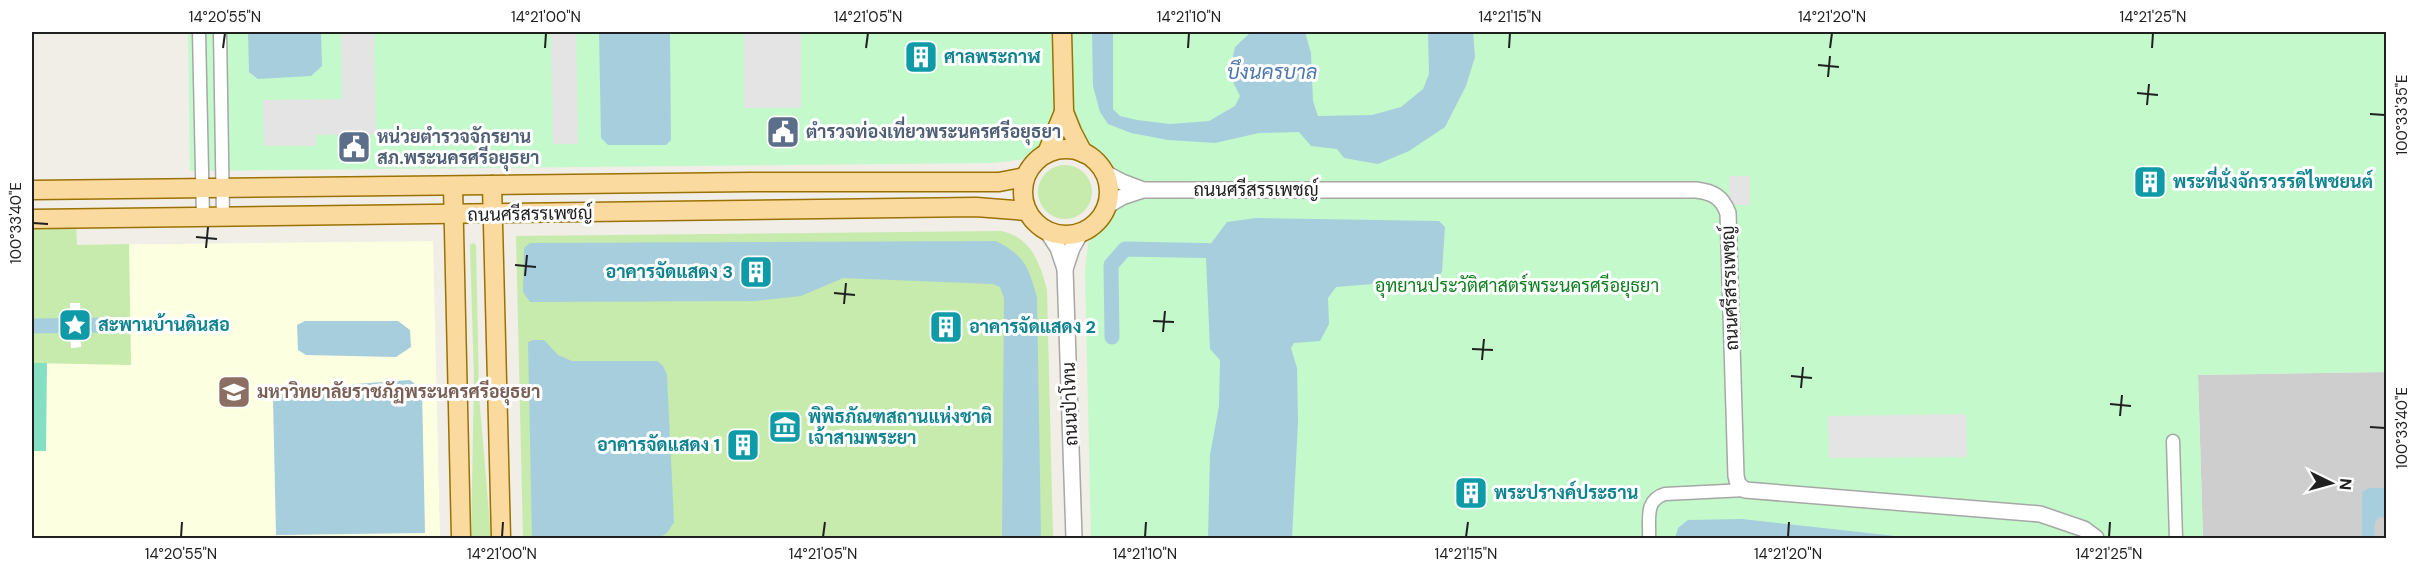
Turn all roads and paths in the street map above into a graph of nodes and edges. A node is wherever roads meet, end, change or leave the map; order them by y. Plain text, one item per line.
1 (200, 32) edge
2 (220, 32) edge
3 (1062, 32) edge
4 (1064, 112) junction
5 (1047, 153) junction
6 (1083, 153) junction
7 (1103, 172) junction
8 (1025, 177) junction
9 (785, 182) junction
10 (848, 182) junction
11 (492, 185) junction
12 (453, 186) junction
13 (202, 188) junction
14 (223, 188) junction
15 (1143, 189) junction
16 (32, 190) edge
17 (1105, 207) junction
18 (848, 209) junction
19 (785, 210) junction
20 (1027, 211) junction
21 (453, 215) junction
22 (493, 215) junction
23 (203, 218) junction
24 (223, 218) junction
25 (32, 219) edge
26 (1047, 231) junction
27 (1081, 232) junction
28 (1065, 269) junction
29 (2173, 441) dead end
30 (1745, 490) junction
31 (461, 538) edge
32 (501, 538) edge
33 (1074, 538) edge
34 (1649, 538) edge
35 (2096, 538) edge
36 (2176, 538) edge

1 - 13 street
2 - 14 street
3 - 4 main road
4 - 5 main road
4 - 6 main road
5 - 6 main road
5 - 8 main road
6 - 7 main road
7 - 15 street, ถนนศรีสรรเพชญ์
7 - 17 main road
8 - 10 main road, ถนนศรีสรรเพชญ์
8 - 20 main road
9 - 10 main road, ถนนศรีสรรเพชญ์
9 - 11 main road, ถนนศรีสรรเพชญ์
9 - 19 main road
10 - 18 main road
11 - 12 main road, ถนนศรีสรรเพชญ์
11 - 22 main road
12 - 14 main road, ถนนศรีสรรเพชญ์
12 - 21 main road
13 - 14 main road, ถนนศรีสรรเพชญ์
13 - 16 main road, ถนนศรีสรรเพชญ์
13 - 23 street
14 - 24 street
15 - 17 street, ถนนศรีสรรเพชญ์
15 - 30 street, ถนนศรีสรรเพชญ์
17 - 27 main road
18 - 19 main road, ถนนศรีสรรเพชญ์
18 - 20 main road, ถนนศรีสรรเพชญ์
19 - 22 main road, ถนนศรีสรรเพชญ์
20 - 26 main road
21 - 22 main road, ถนนศรีสรรเพชญ์
21 - 24 main road, ถนนศรีสรรเพชญ์
21 - 31 main road
22 - 32 main road
23 - 24 main road, ถนนศรีสรรเพชญ์
23 - 25 main road, ถนนศรีสรรเพชญ์
26 - 27 main road
26 - 28 street, ถนนป่าโทน
27 - 28 street, ถนนป่าโทน
28 - 33 street, ถนนป่าโทน
29 - 36 street
30 - 34 street
30 - 35 street

